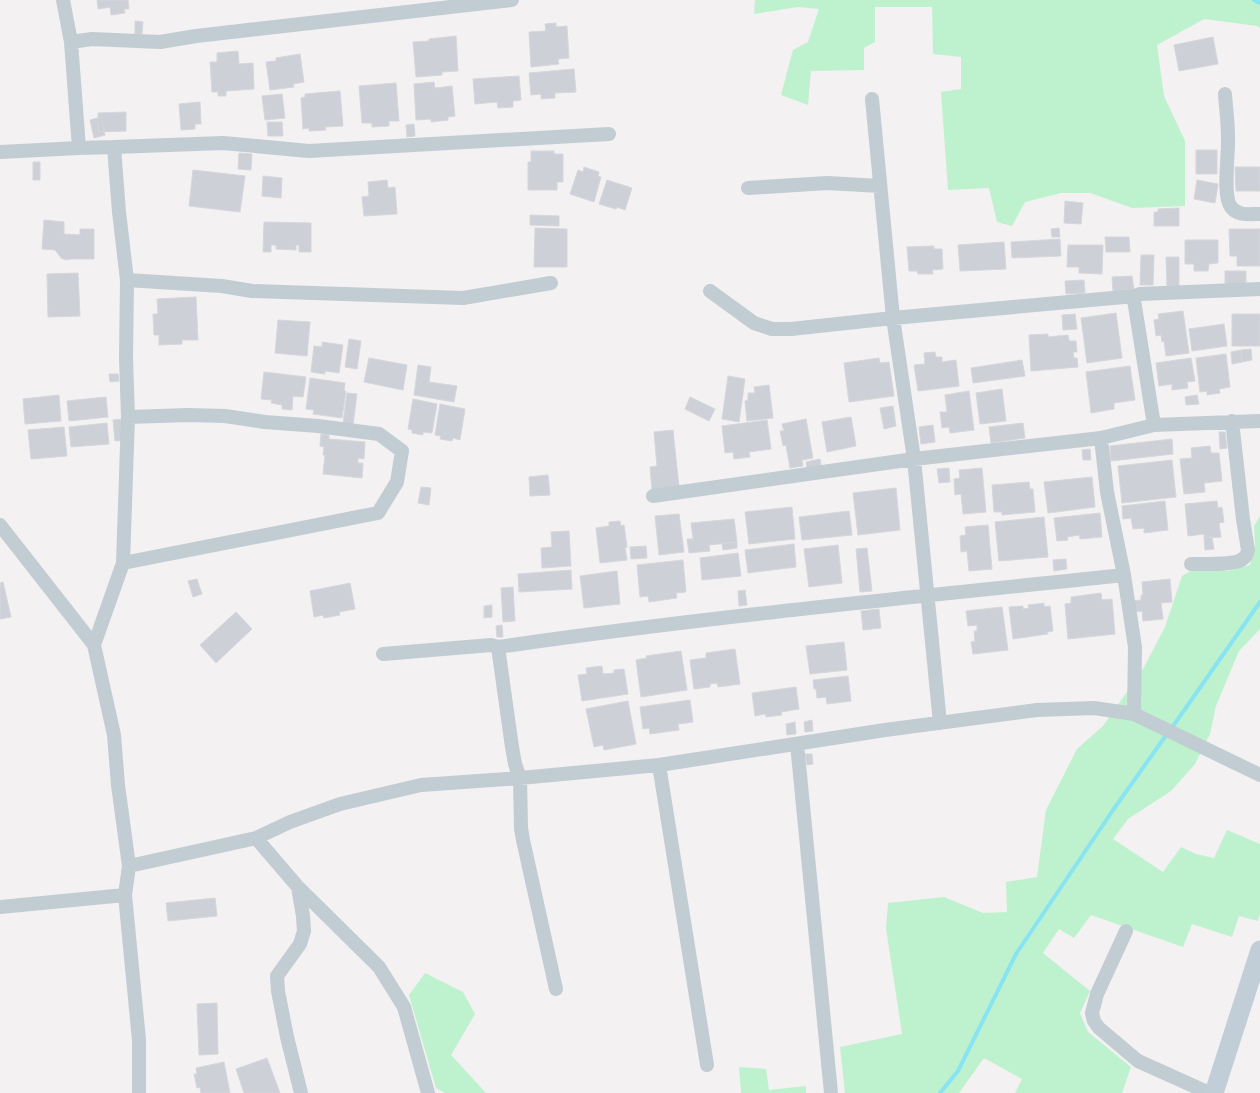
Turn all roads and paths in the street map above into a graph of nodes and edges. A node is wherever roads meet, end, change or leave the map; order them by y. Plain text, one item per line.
1 (64, 0) edge
2 (512, 0) edge
3 (71, 42) junction
4 (1225, 94) dead end
5 (872, 99) dead end
6 (610, 134) dead end
7 (114, 147) junction
8 (79, 148) junction
9 (0, 152) edge
10 (880, 186) junction
11 (748, 188) dead end
12 (1260, 214) edge
13 (127, 280) junction
14 (551, 283) dead end
15 (1260, 289) edge
16 (710, 291) dead end
17 (1135, 296) junction
18 (893, 318) junction
19 (128, 417) junction
20 (1260, 421) edge
21 (1232, 422) junction
22 (1154, 425) junction
23 (1101, 438) junction
24 (914, 459) junction
25 (652, 496) dead end
26 (0, 526) edge
27 (123, 563) junction
28 (1191, 564) dead end
29 (1124, 576) junction
30 (928, 595) junction
31 (94, 645) junction
32 (498, 647) junction
33 (383, 654) dead end
34 (1134, 714) junction
35 (940, 723) junction
36 (797, 744) junction
37 (659, 765) junction
38 (1260, 775) edge
39 (520, 778) junction
40 (256, 838) junction
41 (129, 866) junction
42 (298, 887) junction
43 (125, 895) junction
44 (0, 907) edge
45 (1126, 931) dead end
46 (1260, 950) edge
47 (556, 989) dead end
48 (707, 1066) dead end
49 (139, 1093) edge
50 (301, 1093) edge
51 (428, 1093) edge
52 (831, 1093) edge
53 (1210, 1093) edge
54 (1214, 1093) edge

1 - 3 street
2 - 3 street
3 - 8 street
4 - 12 street
5 - 10 street
6 - 7 street
7 - 8 street
7 - 13 street
8 - 9 street
10 - 11 street
10 - 18 street
13 - 14 street
13 - 19 street
15 - 17 street
16 - 18 street
17 - 18 street
17 - 22 street
18 - 24 street
19 - 27 street
19 - 27 street
20 - 21 street
21 - 22 street
21 - 28 street
22 - 23 street
23 - 24 street
23 - 29 street
24 - 25 street
24 - 30 street
26 - 31 street
27 - 31 street
29 - 30 street
29 - 34 street
30 - 32 street
30 - 35 street
31 - 41 street
32 - 33 street
32 - 39 street
34 - 35 street
34 - 38 street
35 - 36 street
36 - 37 street
36 - 52 street
37 - 39 street
37 - 48 street
39 - 40 street
39 - 47 street
40 - 41 street
40 - 42 street
41 - 43 street
42 - 50 street
42 - 51 street
43 - 44 street
43 - 49 street
45 - 53 street
46 - 54 street

